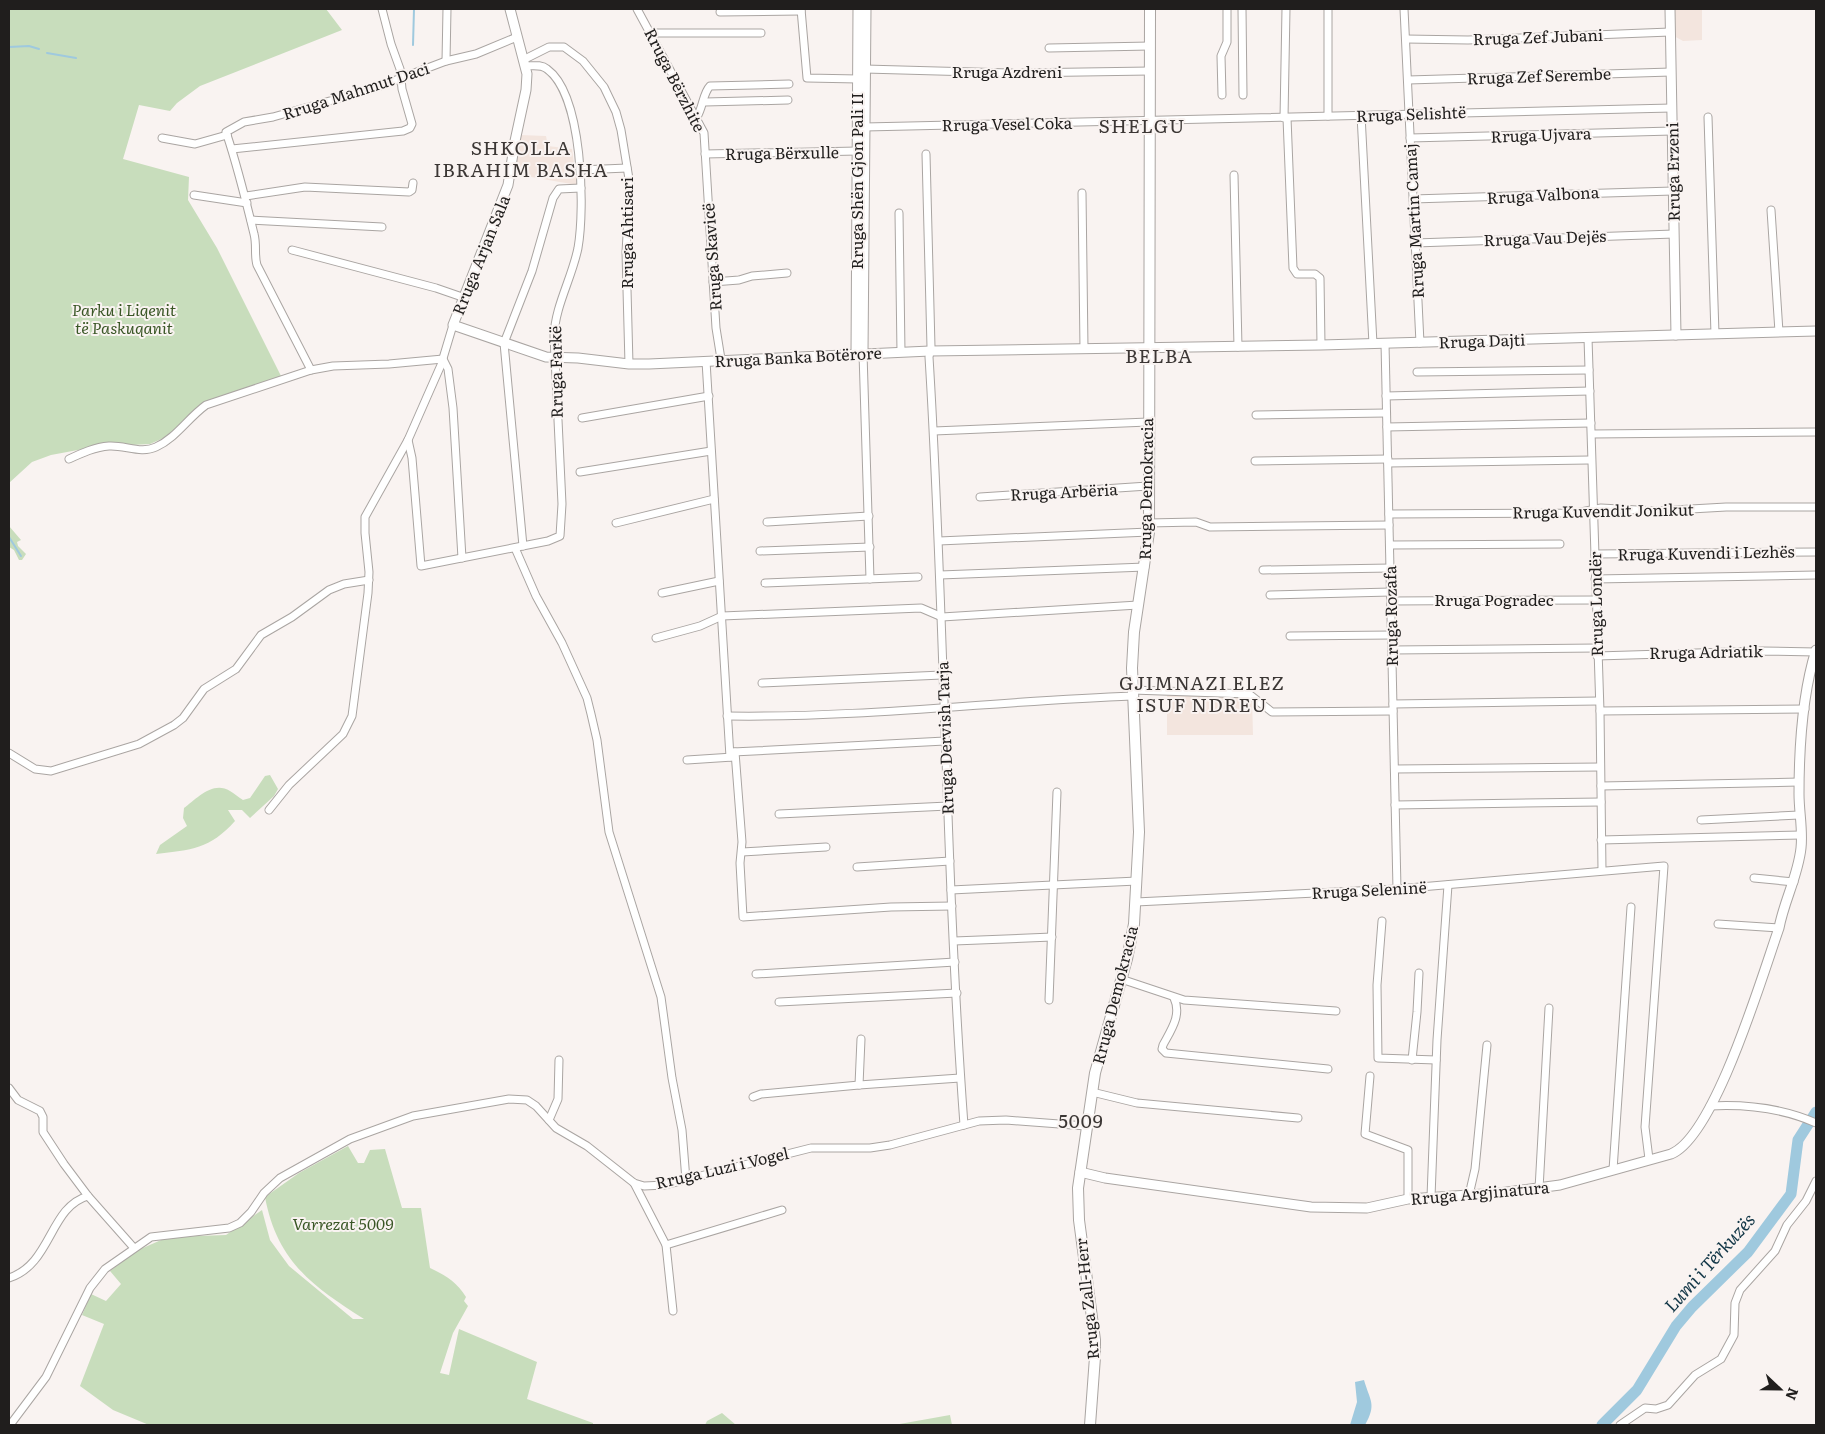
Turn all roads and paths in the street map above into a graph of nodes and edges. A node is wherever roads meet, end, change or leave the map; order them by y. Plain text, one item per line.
1 (382, 9) edge
2 (447, 9) edge
3 (510, 9) edge
4 (637, 9) edge
5 (858, 9) edge
6 (866, 9) edge
7 (1150, 9) edge
8 (1227, 9) edge
9 (1242, 9) edge
10 (1286, 9) edge
11 (1328, 9) edge
12 (1404, 9) edge
13 (1670, 9) edge
14 (801, 10) edge
15 (720, 12) dead end
16 (1670, 32) junction
17 (651, 33) junction
18 (761, 34) dead end
19 (517, 37) junction
20 (1406, 39) junction
21 (1150, 46) junction
22 (1049, 48) dead end
23 (446, 61) junction
24 (524, 63) junction
25 (865, 69) junction
26 (1150, 71) junction
27 (1671, 72) junction
28 (402, 78) junction
29 (858, 79) junction
30 (1408, 80) junction
31 (789, 84) dead end
32 (1243, 95) dead end
33 (1222, 96) dead end
34 (788, 100) dead end
35 (705, 102) junction
36 (1672, 108) junction
37 (1409, 113) junction
38 (1361, 115) junction
39 (1328, 116) junction
40 (697, 117) junction
41 (1708, 117) dead end
42 (1285, 118) junction
43 (1150, 121) junction
44 (865, 127) junction
45 (1672, 131) junction
46 (227, 135) junction
47 (162, 138) dead end
48 (1410, 138) junction
49 (232, 149) junction
50 (858, 151) junction
51 (705, 154) junction
52 (926, 154) dead end
53 (627, 168) junction
54 (580, 170) junction
55 (1234, 175) dead end
56 (413, 183) dead end
57 (581, 188) junction
58 (1673, 190) junction
59 (1082, 192) dead end
60 (194, 195) dead end
61 (1413, 199) junction
62 (247, 200) junction
63 (1771, 210) dead end
64 (899, 213) dead end
65 (251, 220) junction
66 (382, 227) dead end
67 (1674, 234) junction
68 (1416, 243) junction
69 (292, 250) dead end
70 (787, 273) dead end
71 (713, 282) junction
72 (464, 298) junction
73 (453, 325) junction
74 (1816, 331) edge
75 (1779, 332) junction
76 (1714, 334) junction
77 (1676, 335) junction
78 (1588, 338) junction
79 (1420, 342) junction
80 (504, 343) junction
81 (1385, 343) junction
82 (1373, 344) junction
83 (1321, 345) junction
84 (1148, 346) junction
85 (1238, 346) junction
86 (1084, 348) junction
87 (930, 351) junction
88 (901, 352) junction
89 (859, 353) junction
90 (555, 358) junction
91 (443, 359) junction
92 (721, 359) junction
93 (706, 361) junction
94 (629, 364) junction
95 (311, 370) junction
96 (1589, 370) junction
97 (1417, 372) dead end
98 (1590, 391) junction
99 (709, 396) junction
100 (1386, 396) junction
101 (1386, 413) junction
102 (1256, 415) dead end
103 (582, 418) dead end
104 (1148, 422) junction
105 (1591, 423) junction
106 (1387, 427) junction
107 (934, 430) junction
108 (1816, 432) edge
109 (1592, 434) junction
110 (408, 440) junction
111 (711, 451) junction
112 (69, 459) dead end
113 (1589, 460) dead end
114 (1255, 461) dead end
115 (1388, 461) junction
116 (580, 472) dead end
117 (1148, 486) junction
118 (980, 497) dead end
119 (714, 499) junction
120 (1816, 507) edge
121 (1594, 509) junction
122 (1389, 514) junction
123 (869, 516) junction
124 (767, 522) dead end
125 (616, 523) dead end
126 (1389, 525) junction
127 (1148, 527) junction
128 (938, 541) junction
129 (1560, 544) dead end
130 (1390, 545) junction
131 (519, 547) junction
132 (870, 547) junction
133 (760, 551) dead end
134 (1816, 552) edge
135 (1595, 554) junction
136 (462, 558) junction
137 (1145, 566) junction
138 (1390, 568) junction
139 (1263, 570) dead end
140 (940, 575) junction
141 (1816, 575) edge
142 (918, 577) dead end
143 (1595, 578) junction
144 (870, 579) junction
145 (369, 580) junction
146 (719, 581) junction
147 (765, 583) dead end
148 (1391, 592) junction
149 (662, 593) dead end
150 (1270, 595) dead end
151 (1596, 600) junction
152 (1392, 601) junction
153 (1138, 605) junction
154 (722, 616) junction
155 (942, 617) junction
156 (1392, 635) junction
157 (1290, 636) dead end
158 (656, 638) dead end
159 (1392, 650) junction
160 (1816, 651) edge
161 (1597, 652) junction
162 (942, 675) junction
163 (762, 683) dead end
164 (1132, 693) junction
165 (1600, 701) junction
166 (1393, 708) junction
167 (1805, 708) junction
168 (944, 710) junction
169 (1600, 711) junction
170 (728, 716) junction
171 (945, 742) junction
172 (9, 753) edge
173 (733, 755) junction
174 (687, 760) dead end
175 (1600, 767) junction
176 (1394, 769) junction
177 (1799, 782) junction
178 (1601, 786) junction
179 (1057, 792) dead end
180 (1601, 802) junction
181 (1395, 805) junction
182 (948, 806) junction
183 (269, 810) dead end
184 (779, 814) dead end
185 (1799, 815) junction
186 (1701, 820) dead end
187 (1801, 835) junction
188 (1601, 840) junction
189 (826, 847) dead end
190 (742, 852) junction
191 (950, 861) junction
192 (857, 868) dead end
193 (1602, 870) junction
194 (1754, 878) dead end
195 (1137, 881) junction
196 (1794, 882) junction
197 (1448, 885) junction
198 (1053, 886) junction
199 (1397, 889) junction
200 (951, 890) junction
201 (1136, 902) junction
202 (952, 906) junction
203 (1631, 907) dead end
204 (1382, 921) dead end
205 (1718, 924) dead end
206 (1779, 928) junction
207 (1052, 937) junction
208 (954, 941) junction
209 (955, 962) junction
210 (1419, 973) dead end
211 (756, 974) dead end
212 (1121, 979) junction
213 (957, 993) junction
214 (1174, 998) junction
215 (1049, 1000) dead end
216 (779, 1002) dead end
217 (1549, 1008) dead end
218 (1336, 1011) dead end
219 (860, 1039) dead end
220 (1486, 1045) dead end
221 (560, 1060) dead end
222 (1412, 1060) junction
223 (1436, 1060) junction
224 (1328, 1069) dead end
225 (1370, 1076) dead end
226 (960, 1078) junction
227 (859, 1084) junction
228 (9, 1088) edge
229 (1092, 1092) junction
230 (753, 1097) dead end
231 (1710, 1106) junction
232 (1298, 1118) dead end
233 (549, 1120) junction
234 (1816, 1123) edge
235 (964, 1125) junction
236 (1086, 1126) junction
237 (1649, 1159) junction
238 (1613, 1170) junction
239 (1080, 1172) junction
240 (686, 1180) junction
241 (1816, 1181) edge
242 (634, 1183) junction
243 (1539, 1189) junction
244 (1469, 1194) junction
245 (88, 1196) junction
246 (1431, 1197) junction
247 (1408, 1199) junction
248 (782, 1210) dead end
249 (666, 1245) junction
250 (134, 1248) junction
251 (9, 1278) edge
252 (673, 1311) dead end
253 (10, 1425) edge
254 (1090, 1425) edge
255 (1620, 1425) edge

1 - 28 street
2 - 23 street
3 - 19 street, Rruga Arjan Sala
4 - 17 street, Rruga Bërzhite
5 - 29 street, Rruga Shën Gjon Pali II
6 - 25 street, Rruga Shën Gjon Pali II
7 - 21 main road, Rruga Demokracia
8 - 33 street
9 - 32 street
10 - 42 street
11 - 39 street
12 - 20 street, Rruga Martin Camaj
13 - 16 street, Rruga Erzeni
14 - 15 street
14 - 29 street
16 - 20 street, Rruga Zef Jubani
16 - 27 street, Rruga Erzeni
17 - 18 street
17 - 40 street, Rruga Bërzhite
19 - 23 street, Rruga Mahmut Daci
19 - 24 street, Rruga Arjan Sala
20 - 30 street, Rruga Martin Camaj
21 - 22 street, Rruga Azdreni
21 - 26 main road, Rruga Demokracia
23 - 28 street, Rruga Mahmut Daci
24 - 53 street, Rruga Ahtisari
24 - 54 street, Rruga Farkë
24 - 72 street, Rruga Arjan Sala
25 - 26 street, Rruga Azdreni
25 - 44 street, Rruga Shën Gjon Pali II
26 - 43 main road, Rruga Demokracia
27 - 30 street, Rruga Zef Serembe
27 - 36 street, Rruga Erzeni
28 - 46 street, Rruga Mahmut Daci
28 - 49 street
29 - 50 street, Rruga Shën Gjon Pali II
30 - 37 street, Rruga Martin Camaj
31 - 35 street
34 - 35 street
35 - 40 street
36 - 37 street, Rruga Selishtë
36 - 45 street, Rruga Erzeni
37 - 38 street, Rruga Selishtë
37 - 48 street, Rruga Martin Camaj
38 - 39 street, Rruga Selishtë
38 - 82 street
39 - 42 street, Rruga Selishtë
40 - 51 street, Rruga Bërzhite
41 - 76 street
42 - 43 street, Rruga Selishtë
42 - 83 street
43 - 44 street, Rruga Vesel Coka
43 - 84 main road, Rruga Demokracia
44 - 89 street, Rruga Shën Gjon Pali II
45 - 48 street, Rruga Ujvara
45 - 58 street, Rruga Erzeni
46 - 47 street
46 - 49 street
48 - 61 street, Rruga Martin Camaj
49 - 62 street
50 - 51 street, Rruga Bërxulle
50 - 89 street, Rruga Shën Gjon Pali II
51 - 71 street, Rruga Skavicë
52 - 87 street, Rruga Dervish Tarja
53 - 54 street
53 - 94 street, Rruga Ahtisari
54 - 57 street, Rruga Farkë
55 - 85 street
56 - 62 street
57 - 80 street
57 - 90 street, Rruga Farkë
58 - 61 street, Rruga Valbona
58 - 67 street, Rruga Erzeni
59 - 86 street
60 - 62 street
61 - 68 street, Rruga Martin Camaj
62 - 65 street
63 - 75 street
64 - 88 street
65 - 66 street
65 - 95 street
67 - 68 street, Rruga Vau Dejës
67 - 77 street, Rruga Erzeni
68 - 79 street, Rruga Martin Camaj
69 - 72 street
70 - 71 street
71 - 92 street, Rruga Skavicë
72 - 73 street, Rruga Arjan Sala
73 - 80 street, Rruga Banka Botërore
73 - 91 street
74 - 75 street, Rruga Dajti
75 - 76 street, Rruga Dajti
76 - 77 street, Rruga Dajti
77 - 78 street, Rruga Dajti
78 - 79 street, Rruga Dajti
78 - 96 street, Rruga Londër
79 - 81 street, Rruga Dajti
80 - 90 street, Rruga Banka Botërore
80 - 131 street
81 - 82 street, Rruga Dajti
81 - 100 street, Rruga Rozafa
82 - 83 street, Rruga Dajti
83 - 85 street, Rruga Dajti
84 - 85 street, Rruga Dajti
84 - 86 street, Rruga Banka Botërore
84 - 104 main road, Rruga Demokracia
86 - 87 street, Rruga Banka Botërore
87 - 88 street, Rruga Banka Botërore
87 - 107 street, Rruga Dervish Tarja
88 - 89 street, Rruga Banka Botërore
89 - 92 street, Rruga Banka Botërore
89 - 123 street
90 - 94 street, Rruga Banka Botërore
90 - 131 street, Rruga Farkë
91 - 95 street
91 - 110 street
91 - 136 street
92 - 93 street, Rruga Banka Botërore
93 - 94 street, Rruga Banka Botërore
93 - 99 street
95 - 112 street
96 - 97 street
96 - 98 street, Rruga Londër
98 - 100 street
98 - 105 street, Rruga Londër
99 - 103 street
99 - 111 street
100 - 101 street, Rruga Rozafa
101 - 102 street
101 - 106 street, Rruga Rozafa
104 - 107 street
104 - 117 main road, Rruga Demokracia
105 - 106 street
105 - 109 street, Rruga Londër
106 - 115 street, Rruga Rozafa
107 - 128 street, Rruga Dervish Tarja
108 - 109 street
109 - 121 street, Rruga Londër
110 - 136 street, Rruga Farkë
110 - 145 street
111 - 116 street
111 - 119 street
113 - 115 street
114 - 115 street
115 - 122 street, Rruga Rozafa
117 - 118 street, Rruga Arbëria
117 - 127 main road, Rruga Demokracia
119 - 125 street
119 - 146 street
120 - 121 street, Rruga Kuvendit Jonikut
121 - 122 street, Rruga Kuvendit Jonikut
121 - 135 street, Rruga Londër
122 - 126 street, Rruga Rozafa
123 - 124 street
123 - 132 street
126 - 127 street
126 - 130 street, Rruga Rozafa
127 - 128 street
127 - 137 main road, Rruga Demokracia
128 - 140 street, Rruga Dervish Tarja
129 - 130 street
130 - 138 street, Rruga Rozafa
131 - 136 street, Rruga Farkë
131 - 240 street
132 - 133 street
132 - 144 street
134 - 135 street, Rruga Kuvendi i Lezhës
135 - 143 street, Rruga Londër
137 - 140 street
137 - 153 main road, Rruga Demokracia
138 - 139 street
138 - 148 street, Rruga Rozafa
140 - 155 street, Rruga Dervish Tarja
141 - 143 street
142 - 144 street
143 - 151 street, Rruga Londër
144 - 147 street
145 - 172 street
145 - 183 street
146 - 149 street
146 - 154 street
148 - 150 street
148 - 152 street, Rruga Rozafa
151 - 152 street, Rruga Pogradec
151 - 161 street, Rruga Londër
152 - 156 street, Rruga Rozafa
153 - 155 street
153 - 164 main road, Rruga Demokracia
154 - 155 street
154 - 158 street
154 - 170 street
155 - 162 street, Rruga Dervish Tarja
156 - 157 street
156 - 159 street, Rruga Rozafa
159 - 161 street, Rruga Adriatik
159 - 166 street, Rruga Rozafa
160 - 161 street, Rruga Adriatik
160 - 167 street, Rruga Argjinatura
161 - 165 street, Rruga Londër
162 - 163 street
162 - 168 street, Rruga Dervish Tarja
164 - 166 street
164 - 168 street
164 - 195 main road, Rruga Demokracia
165 - 166 street
165 - 169 street, Rruga Londër
166 - 176 street, Rruga Rozafa
167 - 169 street
167 - 177 street, Rruga Argjinatura
168 - 170 street
168 - 171 street, Rruga Dervish Tarja
169 - 175 street, Rruga Londër
170 - 173 street
171 - 173 street
171 - 182 street, Rruga Dervish Tarja
173 - 174 street
173 - 190 street
175 - 176 street
175 - 178 street, Rruga Londër
176 - 181 street, Rruga Rozafa
177 - 178 street
177 - 185 street, Rruga Argjinatura
178 - 180 street, Rruga Londër
179 - 198 street
180 - 181 street
180 - 188 street, Rruga Londër
181 - 199 street, Rruga Rozafa
182 - 184 street
182 - 191 street, Rruga Dervish Tarja
185 - 186 street
185 - 187 street, Rruga Argjinatura
187 - 188 street
187 - 196 street, Rruga Argjinatura
188 - 193 street, Rruga Londër
189 - 190 street
190 - 202 street
191 - 192 street
191 - 200 street, Rruga Dervish Tarja
193 - 197 street, Rruga Seleninë
193 - 237 street, Rruga Seleninë
194 - 196 street
195 - 198 street
195 - 201 main road, Rruga Demokracia
196 - 206 street, Rruga Argjinatura
197 - 199 street, Rruga Seleninë
197 - 223 street
198 - 200 street
198 - 207 street
199 - 201 street, Rruga Seleninë
200 - 202 street, Rruga Dervish Tarja
201 - 212 main road, Rruga Demokracia
202 - 208 street, Rruga Dervish Tarja
203 - 238 street
204 - 222 street
205 - 206 street
206 - 231 street, Rruga Argjinatura
207 - 208 street
207 - 215 street
208 - 209 street, Rruga Dervish Tarja
209 - 211 street
209 - 213 street, Rruga Dervish Tarja
210 - 222 street
212 - 214 street
212 - 229 main road, Rruga Demokracia
213 - 216 street
213 - 226 street, Rruga Dervish Tarja
214 - 218 street
214 - 224 street
217 - 243 street
219 - 227 street
220 - 244 street
221 - 233 street
222 - 223 street
223 - 246 street
225 - 247 street
226 - 227 street
226 - 235 street, Rruga Dervish Tarja
227 - 230 street
228 - 245 street
229 - 232 street
229 - 236 main road, Rruga Demokracia
231 - 234 street
231 - 237 street, Rruga Argjinatura
233 - 242 street, Rruga Luzi i Vogel
233 - 250 street, Rruga Luzi i Vogel
235 - 236 street, Rruga Luzi i Vogel
235 - 240 street, Rruga Luzi i Vogel
236 - 239 main road, Rruga Demokracia
237 - 238 street, Rruga Argjinatura
238 - 243 street, Rruga Argjinatura
239 - 247 street, Rruga Argjinatura
239 - 254 main road, Rruga Zall-Herr
240 - 242 street, Rruga Luzi i Vogel
241 - 255 street
242 - 249 street
243 - 244 street, Rruga Argjinatura
244 - 246 street, Rruga Argjinatura
245 - 250 street
245 - 251 street
246 - 247 street, Rruga Argjinatura
248 - 249 street
249 - 252 street
250 - 253 street, Rruga Luzi i Vogel

